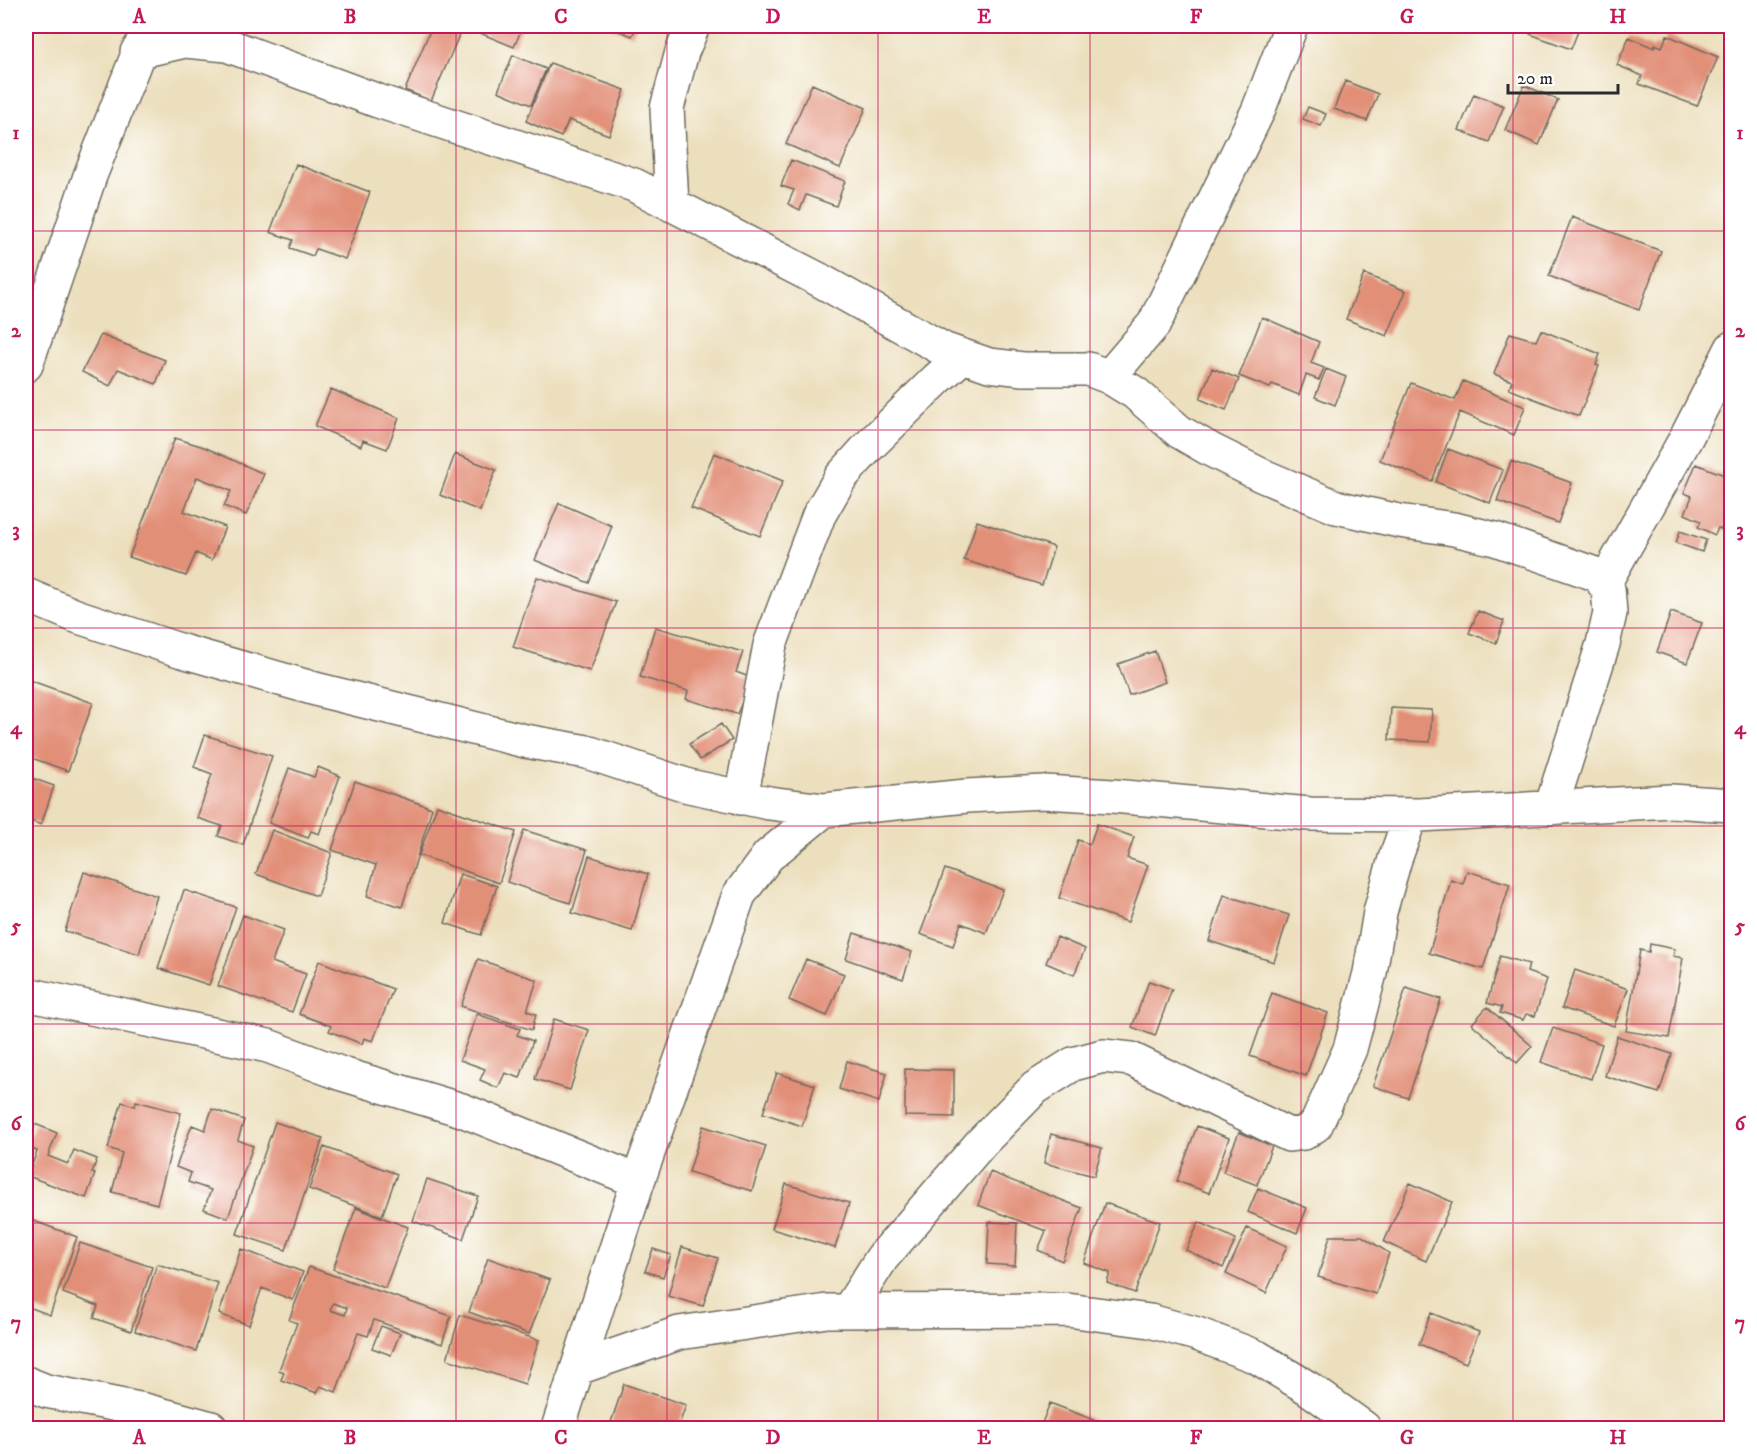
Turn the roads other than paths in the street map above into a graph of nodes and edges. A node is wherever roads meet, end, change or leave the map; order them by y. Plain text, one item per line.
1 (693, 26) edge
2 (1291, 26) edge
3 (143, 39) edge
4 (672, 205) junction
5 (1731, 348) edge
6 (963, 356) junction
7 (26, 365) edge
8 (1109, 377) junction
9 (1604, 584) junction
10 (26, 595) edge
11 (741, 798) junction
12 (1731, 805) edge
13 (1551, 808) junction
14 (824, 810) junction
15 (1411, 815) junction
16 (26, 994) edge
17 (638, 1181) junction
18 (848, 1311) junction
19 (578, 1368) junction
20 (26, 1383) edge
21 (211, 1428) edge
22 (558, 1428) edge
23 (1364, 1428) edge

1 - 4 street
2 - 8 street
3 - 4 street
3 - 7 street
4 - 6 street
5 - 9 street
6 - 8 street
6 - 11 street
8 - 9 street
9 - 13 street
10 - 11 street
11 - 14 street
12 - 13 street
13 - 15 street
14 - 15 street
14 - 17 street
15 - 18 street
16 - 17 street
17 - 19 street
18 - 19 street
18 - 23 street
19 - 22 street
20 - 21 street

